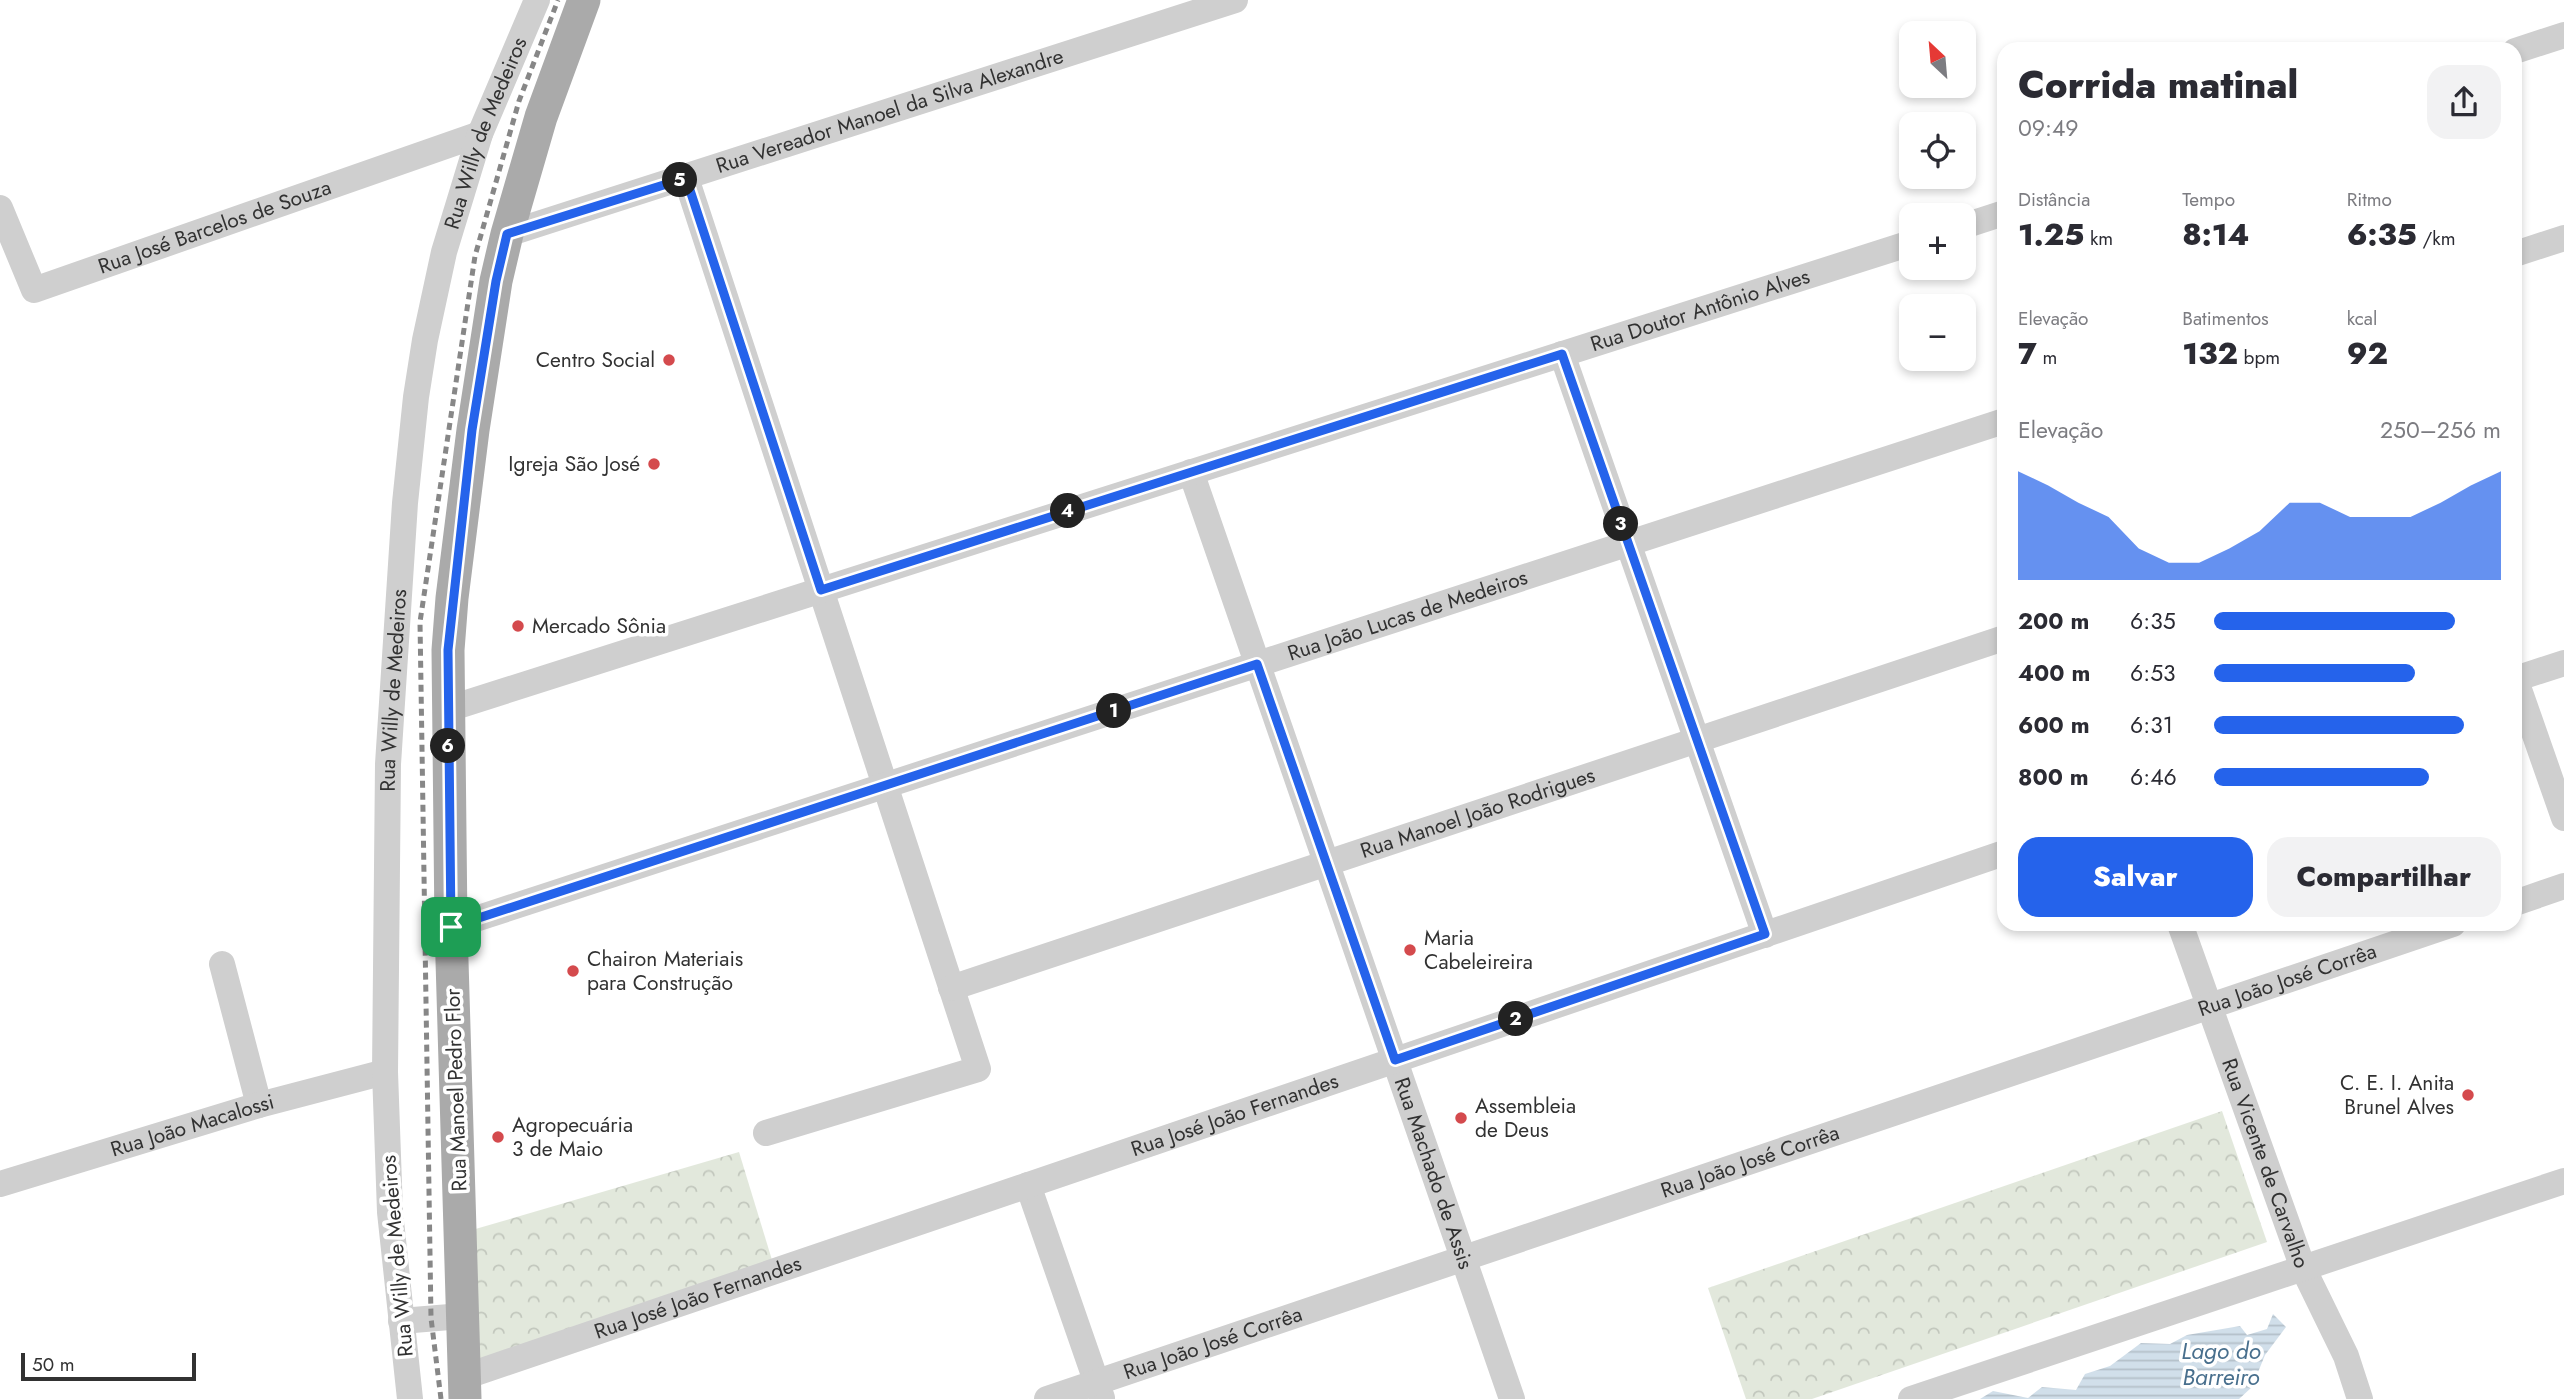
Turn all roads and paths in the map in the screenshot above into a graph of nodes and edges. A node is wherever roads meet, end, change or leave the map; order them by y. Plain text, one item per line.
1 (537, 0) edge
2 (584, 0) edge
3 (1235, 0) edge
4 (2564, 35) edge
5 (2522, 49) edge
6 (481, 134) junction
7 (686, 178) junction
8 (0, 208) edge
9 (1997, 216) edge
10 (1976, 222) edge
11 (507, 234) junction
12 (2564, 238) edge
13 (1899, 247) edge
14 (2522, 252) edge
15 (1562, 354) junction
16 (1997, 423) edge
17 (1191, 472) junction
18 (1628, 543) junction
19 (821, 590) junction
20 (1997, 640) edge
21 (2564, 663) edge
22 (1257, 664) junction
23 (2522, 677) edge
24 (2522, 699) edge
25 (447, 709) junction
26 (1697, 740) junction
27 (885, 785) junction
28 (2564, 818) edge
29 (1997, 855) edge
30 (1326, 863) junction
31 (2564, 886) edge
32 (2522, 901) edge
33 (451, 927) junction
34 (2182, 931) edge
35 (2432, 931) edge
36 (1765, 934) junction
37 (222, 964) dead end
38 (951, 988) junction
39 (2209, 1006) junction
40 (1395, 1060) junction
41 (385, 1072) junction
42 (260, 1105) junction
43 (766, 1133) dead end
44 (2564, 1181) edge
45 (0, 1184) edge
46 (1028, 1185) junction
47 (1463, 1258) junction
48 (2303, 1268) junction
49 (462, 1316) junction
50 (401, 1321) junction
51 (464, 1388) edge
52 (1099, 1391) edge
53 (410, 1399) edge
54 (1047, 1399) edge
55 (1513, 1399) edge
56 (1911, 1399) edge
57 (2360, 1399) edge

1 - 6 street, Rua Willy de Medeiros
2 - 11 main road, Rua Manoel Pedro Flor
3 - 7 street, Rua Vereador Manoel da Silva Alexandre
4 - 5 street
6 - 8 street, Rua José Barcelos de Souza
6 - 41 street, Rua Willy de Medeiros
7 - 11 street, Rua Vereador Manoel da Silva Alexandre
7 - 19 street
9 - 10 street
11 - 25 main road, Rua Manoel Pedro Flor
12 - 14 street
13 - 15 street, Rua Doutor Antônio Alves
15 - 17 street, Rua Doutor Antônio Alves
15 - 18 street
16 - 18 street, Rua João Lucas de Medeiros
17 - 19 street, Rua Doutor Antônio Alves
17 - 22 street, Rua Machado de Assis
18 - 22 street, Rua João Lucas de Medeiros
18 - 26 street
19 - 25 street, Rua Doutor Antônio Alves
19 - 27 street
20 - 26 street, Rua Manoel João Rodrigues
21 - 23 street
22 - 27 street, Rua João Lucas de Medeiros
22 - 30 street, Rua Machado de Assis
24 - 28 street
25 - 33 main road, Rua Manoel Pedro Flor
26 - 30 street, Rua Manoel João Rodrigues
26 - 36 street
27 - 33 street, Rua João Lucas de Medeiros
27 - 38 street
29 - 36 street, Rua José João Fernandes
30 - 38 street, Rua Manoel João Rodrigues
30 - 40 street, Rua Machado de Assis
31 - 32 street
33 - 49 main road, Rua Manoel Pedro Flor
34 - 39 street, Rua Vicente de Carvalho
35 - 39 street, Rua João José Corrêa
36 - 40 street, Rua José João Fernandes
37 - 42 street
38 - 43 street
39 - 47 street, Rua João José Corrêa
39 - 48 street, Rua Vicente de Carvalho
40 - 46 street, Rua José João Fernandes
40 - 47 street, Rua Machado de Assis
41 - 42 street, Rua João Macalossi
41 - 50 street, Rua Willy de Medeiros
42 - 45 street, Rua João Macalossi
44 - 48 street
46 - 51 street, Rua José João Fernandes
46 - 52 street
47 - 52 street, Rua João José Corrêa
47 - 55 street, Rua Machado de Assis
48 - 56 street
48 - 57 street, Rua Vicente de Carvalho
49 - 50 street
49 - 51 main road, Rua Manoel Pedro Flor
50 - 53 street, Rua Willy de Medeiros
52 - 54 street, Rua João José Corrêa

